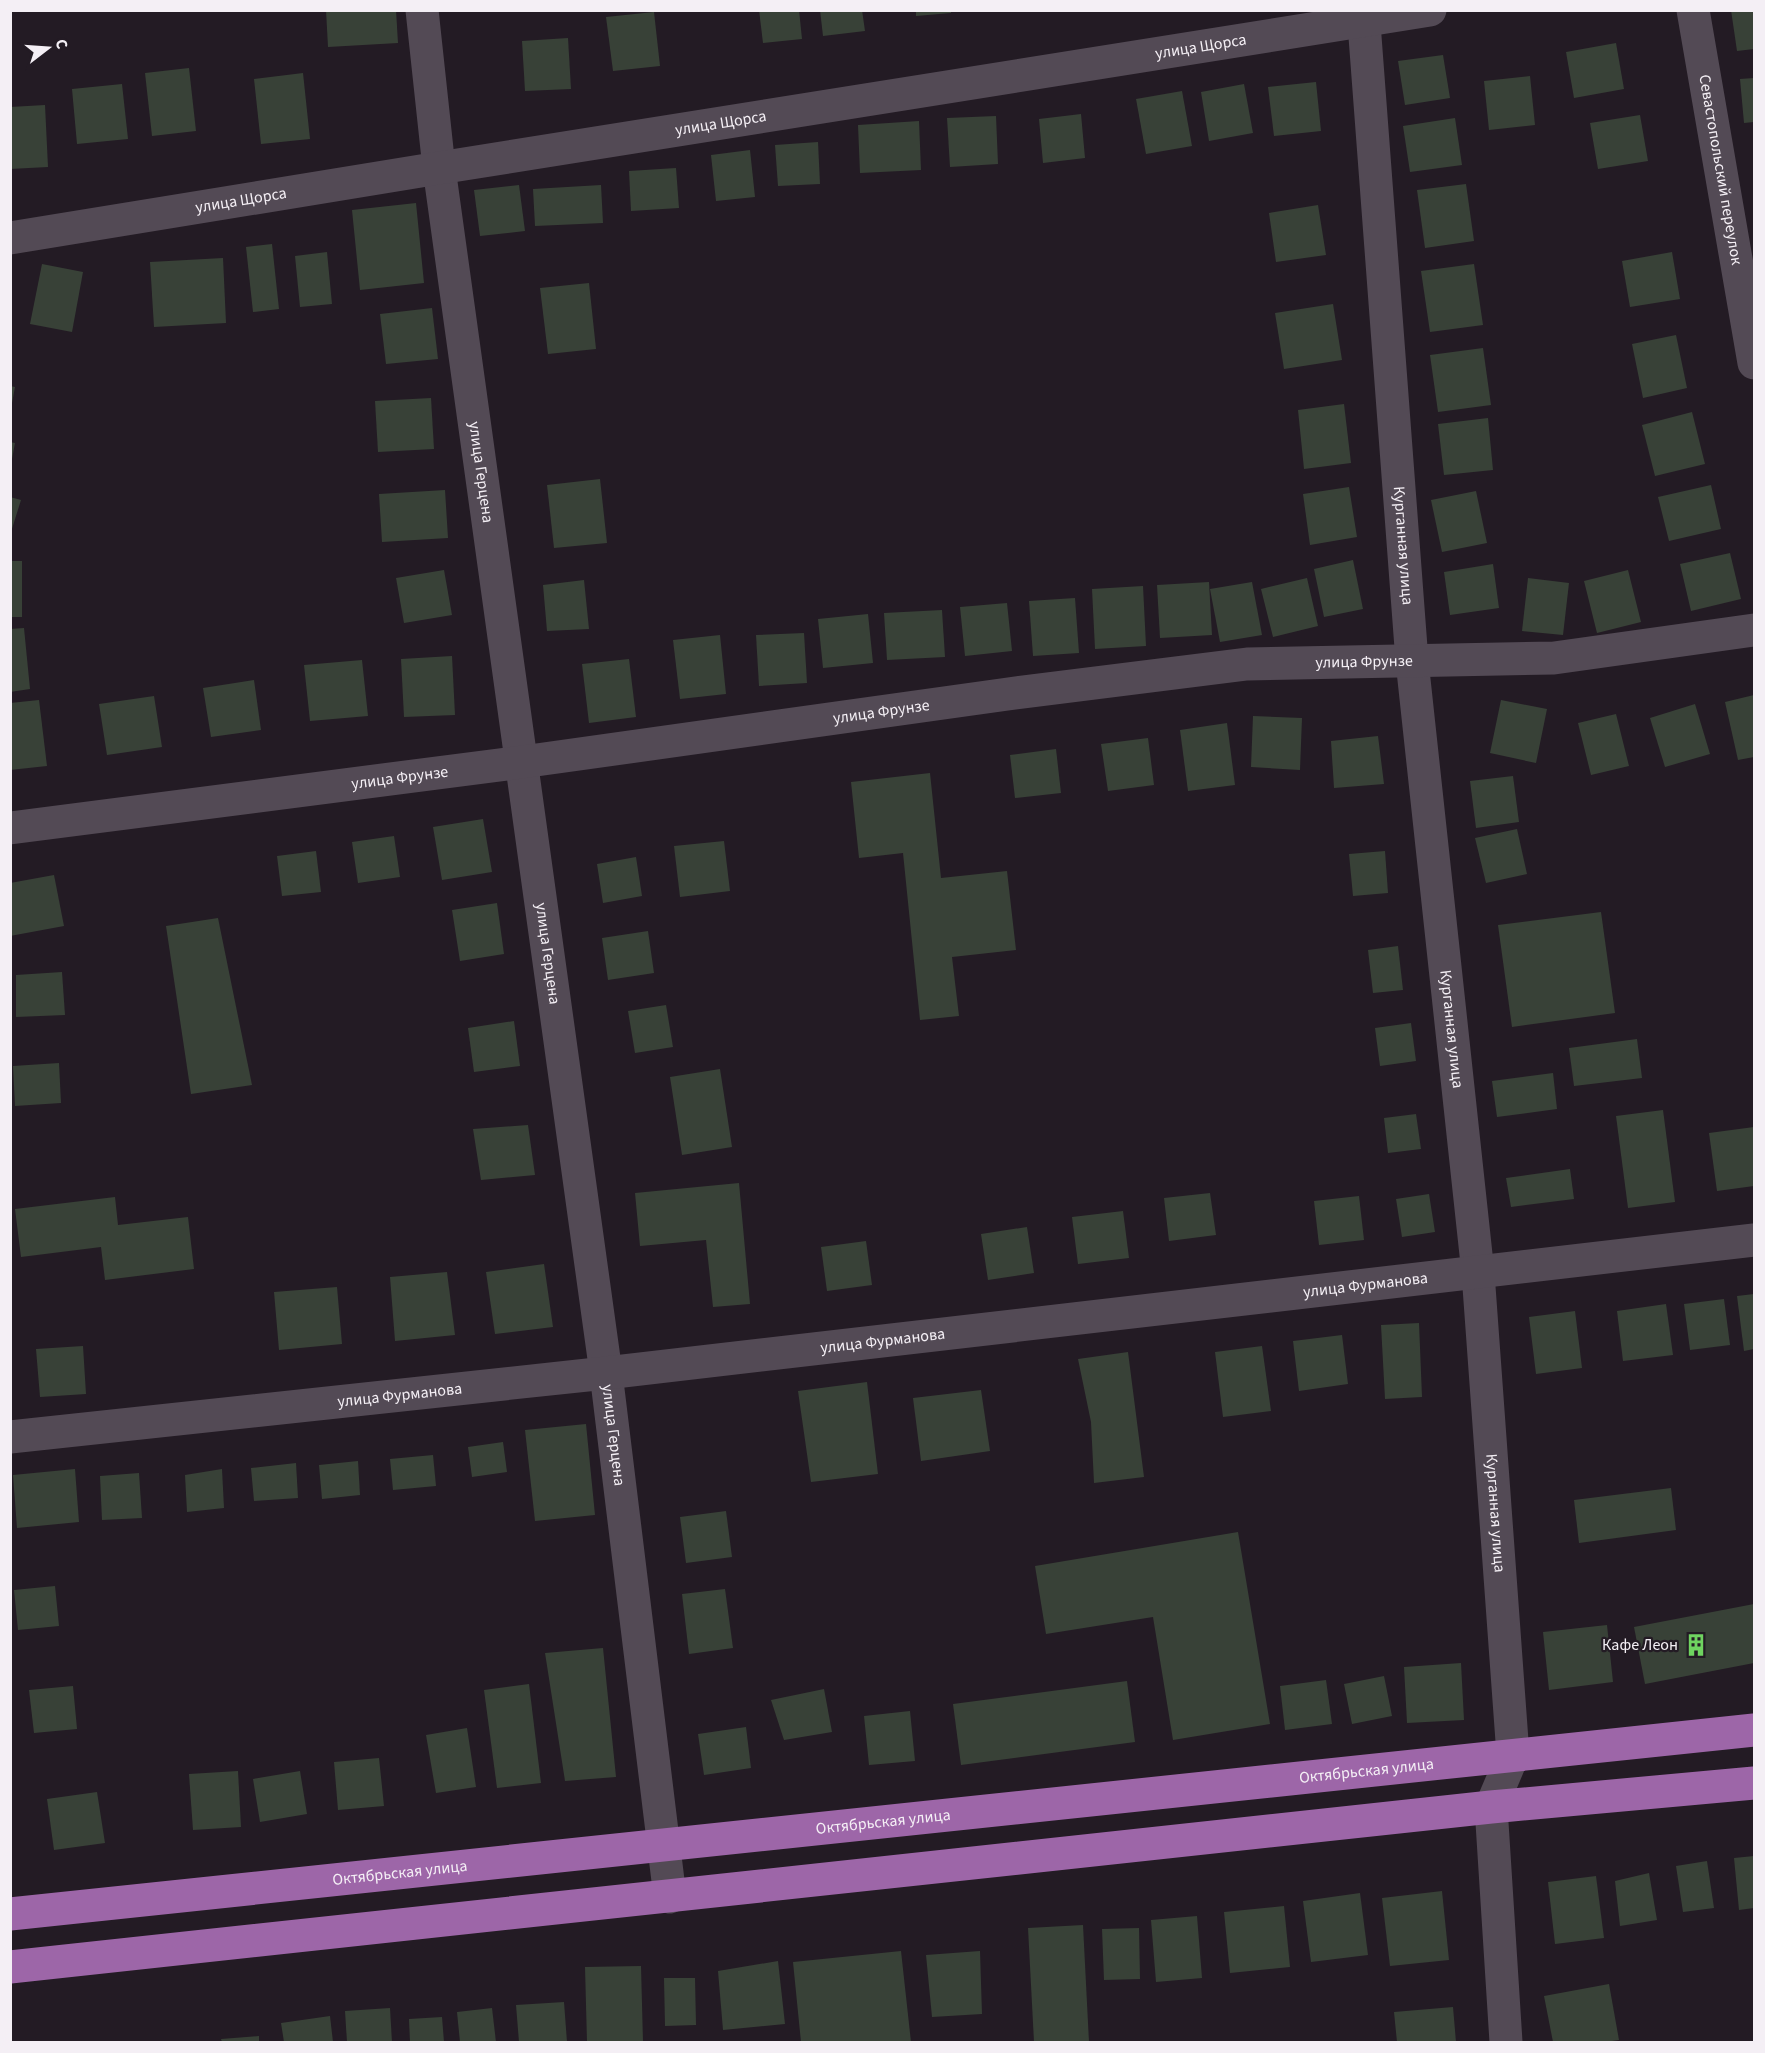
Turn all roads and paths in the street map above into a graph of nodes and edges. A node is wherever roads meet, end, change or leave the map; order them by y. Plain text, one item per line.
1 (422, 10) edge
2 (1430, 10) edge
3 (1693, 10) edge
4 (1364, 16) edge
5 (439, 168) junction
6 (10, 238) edge
7 (1755, 363) edge
8 (1755, 630) edge
9 (1412, 662) junction
10 (522, 762) junction
11 (10, 828) edge
12 (1755, 1240) edge
13 (1478, 1273) junction
14 (606, 1373) junction
15 (10, 1437) edge
16 (1755, 1730) edge
17 (1513, 1755) junction
18 (1755, 1783) edge
19 (1491, 1807) junction
20 (664, 1846) junction
21 (670, 1897) junction
22 (10, 1914) edge
23 (10, 1967) edge
24 (1506, 2043) edge

1 - 5 street, улица Герцена
2 - 4 street, улица Щорса
3 - 7 street, Севастопольский переулок
4 - 5 street, улица Щорса
4 - 9 street, Курганная улица
5 - 6 street, улица Щорса
5 - 10 street, улица Герцена
8 - 9 street, улица Фрунзе
9 - 10 street, улица Фрунзе
9 - 13 street, Курганная улица
10 - 11 street, улица Фрунзе
10 - 14 street, улица Герцена
12 - 13 street, улица Фурманова
13 - 14 street, улица Фурманова
13 - 17 street, Курганная улица
14 - 15 street, улица Фурманова
14 - 20 street, улица Герцена
16 - 17 main road, Октябрьская улица
17 - 19 street, Курганная улица
17 - 20 main road, Октябрьская улица
18 - 19 main road
19 - 21 main road
19 - 24 street, Курганная улица
20 - 21 street, улица Герцена
20 - 22 main road, Октябрьская улица
21 - 23 main road

